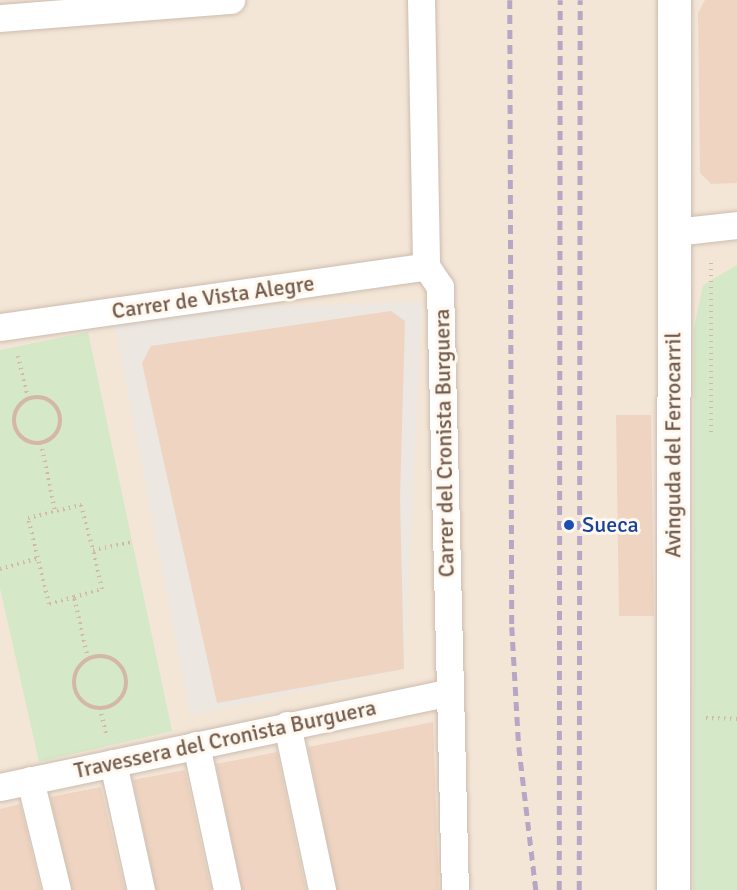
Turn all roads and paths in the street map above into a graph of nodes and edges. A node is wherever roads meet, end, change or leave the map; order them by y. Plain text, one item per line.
1 (231, 0) edge
2 (421, 0) edge
3 (674, 0) edge
4 (0, 18) edge
5 (737, 225) edge
6 (674, 232) junction
7 (426, 266) junction
8 (0, 327) edge
9 (18, 355) dead end
10 (28, 398) junction
11 (41, 443) junction
12 (55, 511) junction
13 (133, 542) dead end
14 (93, 550) junction
15 (38, 558) junction
16 (0, 569) edge
17 (74, 597) junction
18 (88, 659) junction
19 (450, 692) junction
20 (100, 708) junction
21 (706, 718) dead end
22 (737, 719) edge
23 (287, 725) junction
24 (196, 745) junction
25 (111, 751) junction
26 (30, 780) junction
27 (0, 787) edge
28 (57, 890) edge
29 (141, 890) edge
30 (227, 890) edge
31 (322, 890) edge
32 (455, 890) edge
33 (673, 890) edge

1 - 4 street
2 - 7 street, Carrer del Cronista Burguera
3 - 6 street, Avinguda del Ferrocarril
5 - 6 street
6 - 33 street, Avinguda del Ferrocarril
7 - 8 street, Carrer de Vista Alegre
7 - 19 street, Carrer del Cronista Burguera
9 - 10 path
10 - 11 path
10 - 11 path
11 - 12 path
12 - 14 path
12 - 15 path
13 - 14 path
14 - 17 path
15 - 16 path
15 - 17 path
17 - 18 path
18 - 20 path
18 - 20 path
19 - 23 street, Travessera del Cronista Burguera
19 - 32 street, Carrer del Cronista Burguera
20 - 25 path
21 - 22 path
23 - 24 street, Travessera del Cronista Burguera
23 - 31 street
24 - 25 street, Travessera del Cronista Burguera
24 - 30 street
25 - 26 street, Travessera del Cronista Burguera
25 - 29 street
26 - 27 street, Travessera del Cronista Burguera
26 - 28 street

